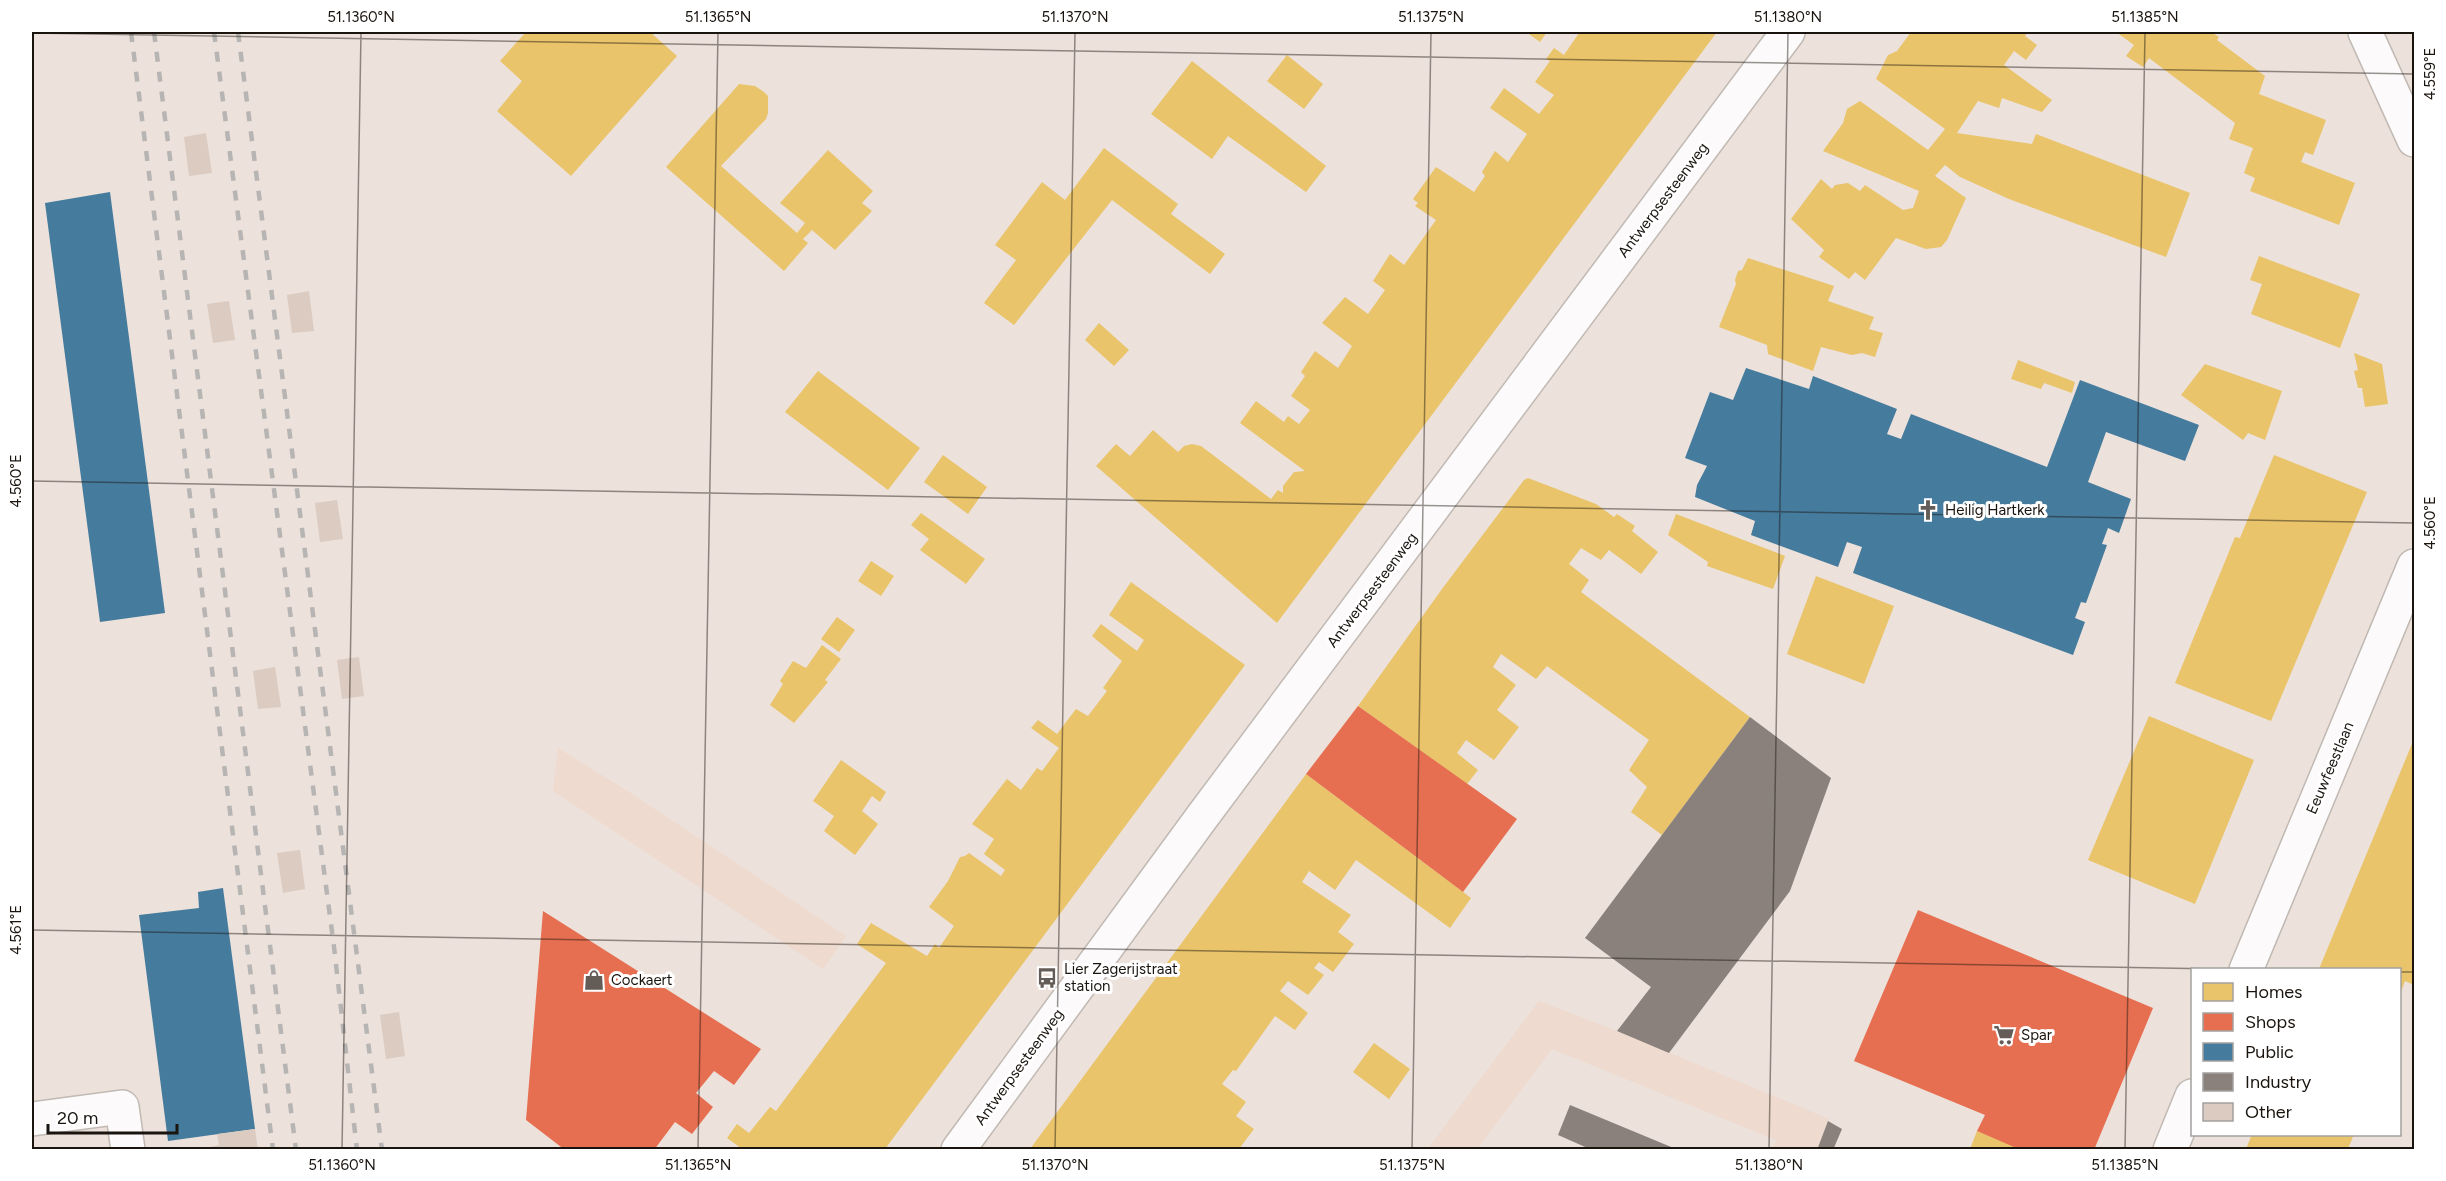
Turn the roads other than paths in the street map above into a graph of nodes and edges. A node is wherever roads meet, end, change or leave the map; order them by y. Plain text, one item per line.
1 (1788, 32) edge
2 (2365, 32) edge
3 (2415, 140) edge
4 (2415, 566) edge
5 (2246, 968) edge
6 (2191, 1101) edge
7 (32, 1119) edge
8 (128, 1149) edge
9 (958, 1149) edge
10 (2170, 1149) edge

1 - 9 street, Antwerpsesteenweg
2 - 3 street
4 - 5 street, Eeuwfeestlaan
6 - 10 street
7 - 8 street

